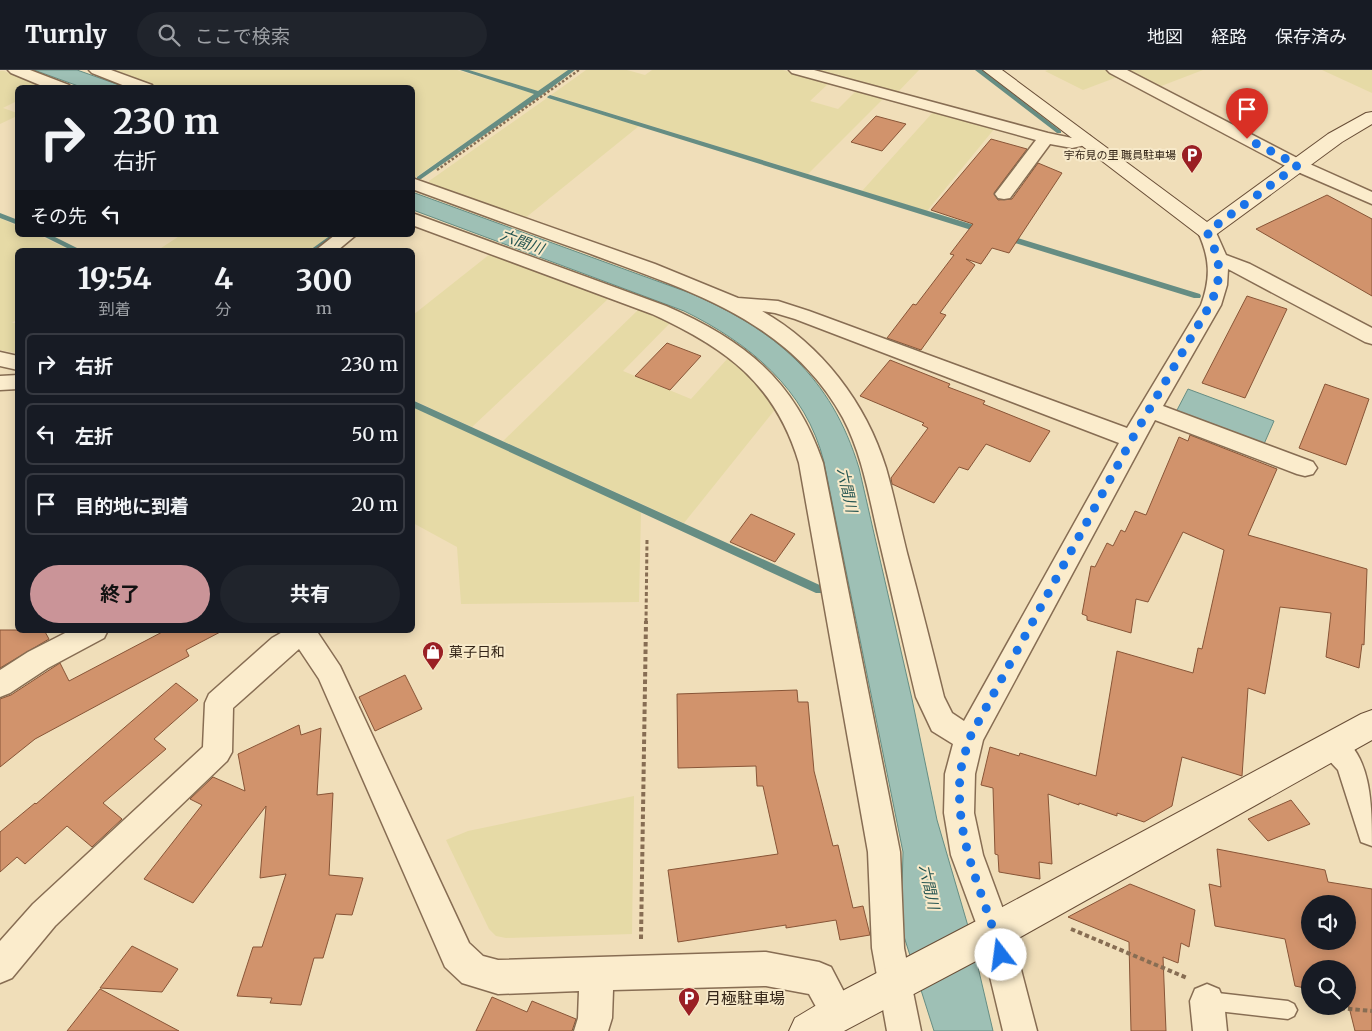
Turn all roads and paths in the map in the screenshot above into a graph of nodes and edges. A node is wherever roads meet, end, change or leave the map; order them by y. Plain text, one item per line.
1 (16, 70) edge
2 (97, 70) edge
3 (579, 70) edge
4 (797, 70) edge
5 (991, 70) edge
6 (1115, 70) edge
7 (55, 85) edge
8 (138, 85) edge
9 (1372, 117) edge
10 (1046, 138) junction
11 (1084, 140) junction
12 (1298, 165) junction
13 (415, 184) edge
14 (415, 185) edge
15 (1004, 194) dead end
16 (1372, 199) edge
17 (415, 219) edge
18 (1207, 232) junction
19 (344, 237) edge
20 (328, 248) edge
21 (1218, 259) junction
22 (734, 303) junction
23 (1372, 337) edge
24 (0, 359) edge
25 (15, 362) edge
26 (15, 382) edge
27 (0, 383) edge
28 (1149, 409) junction
29 (1132, 439) junction
30 (1306, 468) dead end
31 (647, 540) dead end
32 (90, 633) edge
33 (301, 633) edge
34 (303, 633) edge
35 (0, 685) edge
36 (1372, 724) edge
37 (969, 739) junction
38 (1333, 745) junction
39 (1372, 832) edge
40 (1067, 927) dead end
41 (987, 935) junction
42 (0, 966) edge
43 (641, 972) junction
44 (596, 974) junction
45 (900, 981) junction
46 (1288, 1010) dead end
47 (1356, 1010) edge
48 (1372, 1011) edge
49 (1208, 1016) edge
50 (823, 1022) edge
51 (591, 1031) edge
52 (904, 1031) edge
53 (1020, 1031) edge

1 - 7 street
2 - 8 street
3 - 13 path
4 - 10 street
5 - 11 street
6 - 12 street
9 - 12 street
10 - 11 street
10 - 15 street
11 - 18 street
12 - 16 street
12 - 18 street
14 - 22 street
17 - 45 street
18 - 21 street
19 - 20 street
21 - 23 street
21 - 28 street
22 - 29 street
22 - 37 street
24 - 25 street
26 - 27 street
28 - 29 street
28 - 30 street
29 - 37 street
31 - 43 path
32 - 35 street
33 - 42 street
34 - 44 street
36 - 38 street
37 - 41 street
38 - 39 street
38 - 41 street
40 - 49 path
41 - 45 street
41 - 53 street
43 - 44 street
43 - 50 street
44 - 51 street
45 - 50 street
45 - 52 street
46 - 49 lane
47 - 48 path

